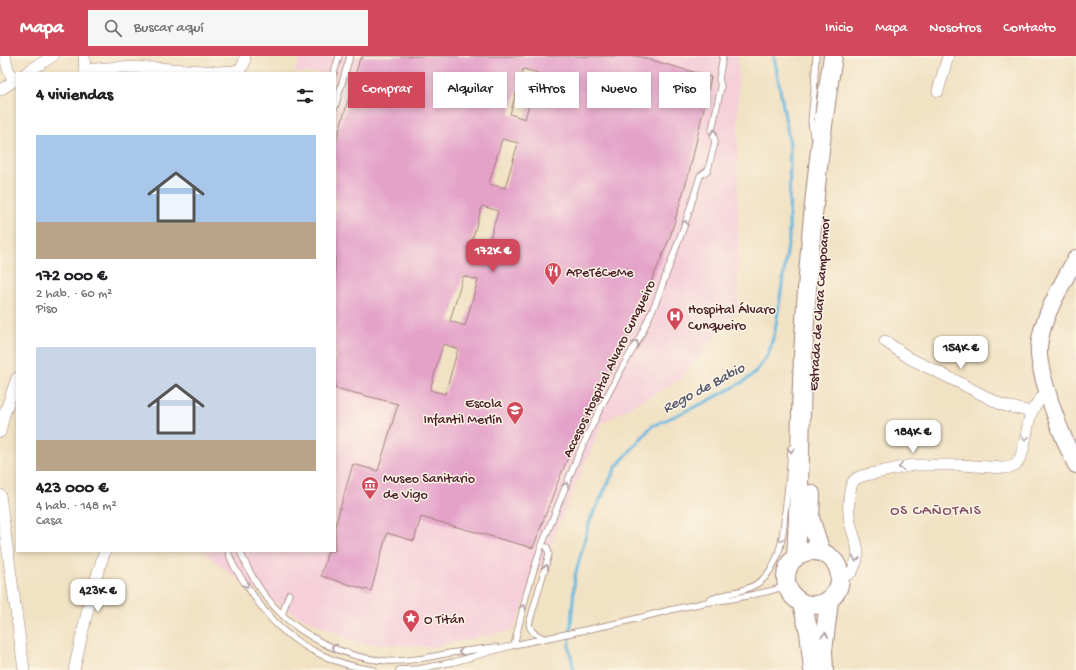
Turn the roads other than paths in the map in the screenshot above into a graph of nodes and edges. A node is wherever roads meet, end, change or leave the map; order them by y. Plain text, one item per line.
1 (5, 56) edge
2 (53, 56) edge
3 (84, 56) edge
4 (245, 56) edge
5 (339, 56) edge
6 (350, 56) edge
7 (723, 56) edge
8 (816, 56) edge
9 (825, 56) edge
10 (833, 56) edge
11 (844, 56) edge
12 (948, 56) edge
13 (28, 72) edge
14 (85, 72) edge
15 (334, 72) edge
16 (16, 80) edge
17 (0, 90) edge
18 (938, 91) dead end
19 (336, 104) edge
20 (813, 136) junction
21 (1076, 258) edge
22 (885, 341) dead end
23 (16, 381) edge
24 (1047, 391) junction
25 (801, 402) junction
26 (1032, 412) junction
27 (0, 432) edge
28 (792, 441) dead end
29 (1076, 464) edge
30 (0, 495) edge
31 (547, 547) dead end
32 (105, 552) edge
33 (228, 552) edge
34 (240, 552) edge
35 (821, 552) junction
36 (796, 556) junction
37 (840, 578) junction
38 (786, 586) junction
39 (289, 594) dead end
40 (829, 601) junction
41 (703, 603) junction
42 (802, 604) junction
43 (282, 615) junction
44 (543, 638) junction
45 (514, 645) junction
46 (24, 670) edge
47 (74, 670) edge
48 (374, 670) edge
49 (399, 670) edge
50 (812, 670) edge
51 (824, 670) edge

1 - 16 street
2 - 13 street
3 - 14 street
4 - 14 street
5 - 15 lane
6 - 19 lane
45 -> 7 lane, Accesos Hospital Alvaro Cunqueiro
8 - 20 lane
9 - 20 main road, Estrada de Clara Campoamor
10 - 25 main road, Estrada de Clara Campoamor
11 - 35 main road, Estrada de Clara Campoamor
12 - 18 street
16 - 17 street
20 - 25 main road, Estrada de Clara Campoamor
21 - 24 main road
22 - 26 street
23 - 27 street
24 - 26 street
24 - 29 main road
25 - 36 main road, Estrada de Clara Campoamor
26 -> 37 street
28 -> 41 lane
30 - 46 street
44 -> 31 lane
32 - 47 street
33 -> 48 lane
34 - 43 lane
35 - 36 main road
35 - 37 main road
36 - 38 main road, Estrada de Clara Campoamor
37 - 40 main road
38 - 41 lane
38 - 42 main road
39 - 43 lane
40 - 42 main road
51 -> 40 main road
41 - 44 lane
42 - 50 main road
45 -> 43 lane
44 - 45 lane
45 - 49 lane

